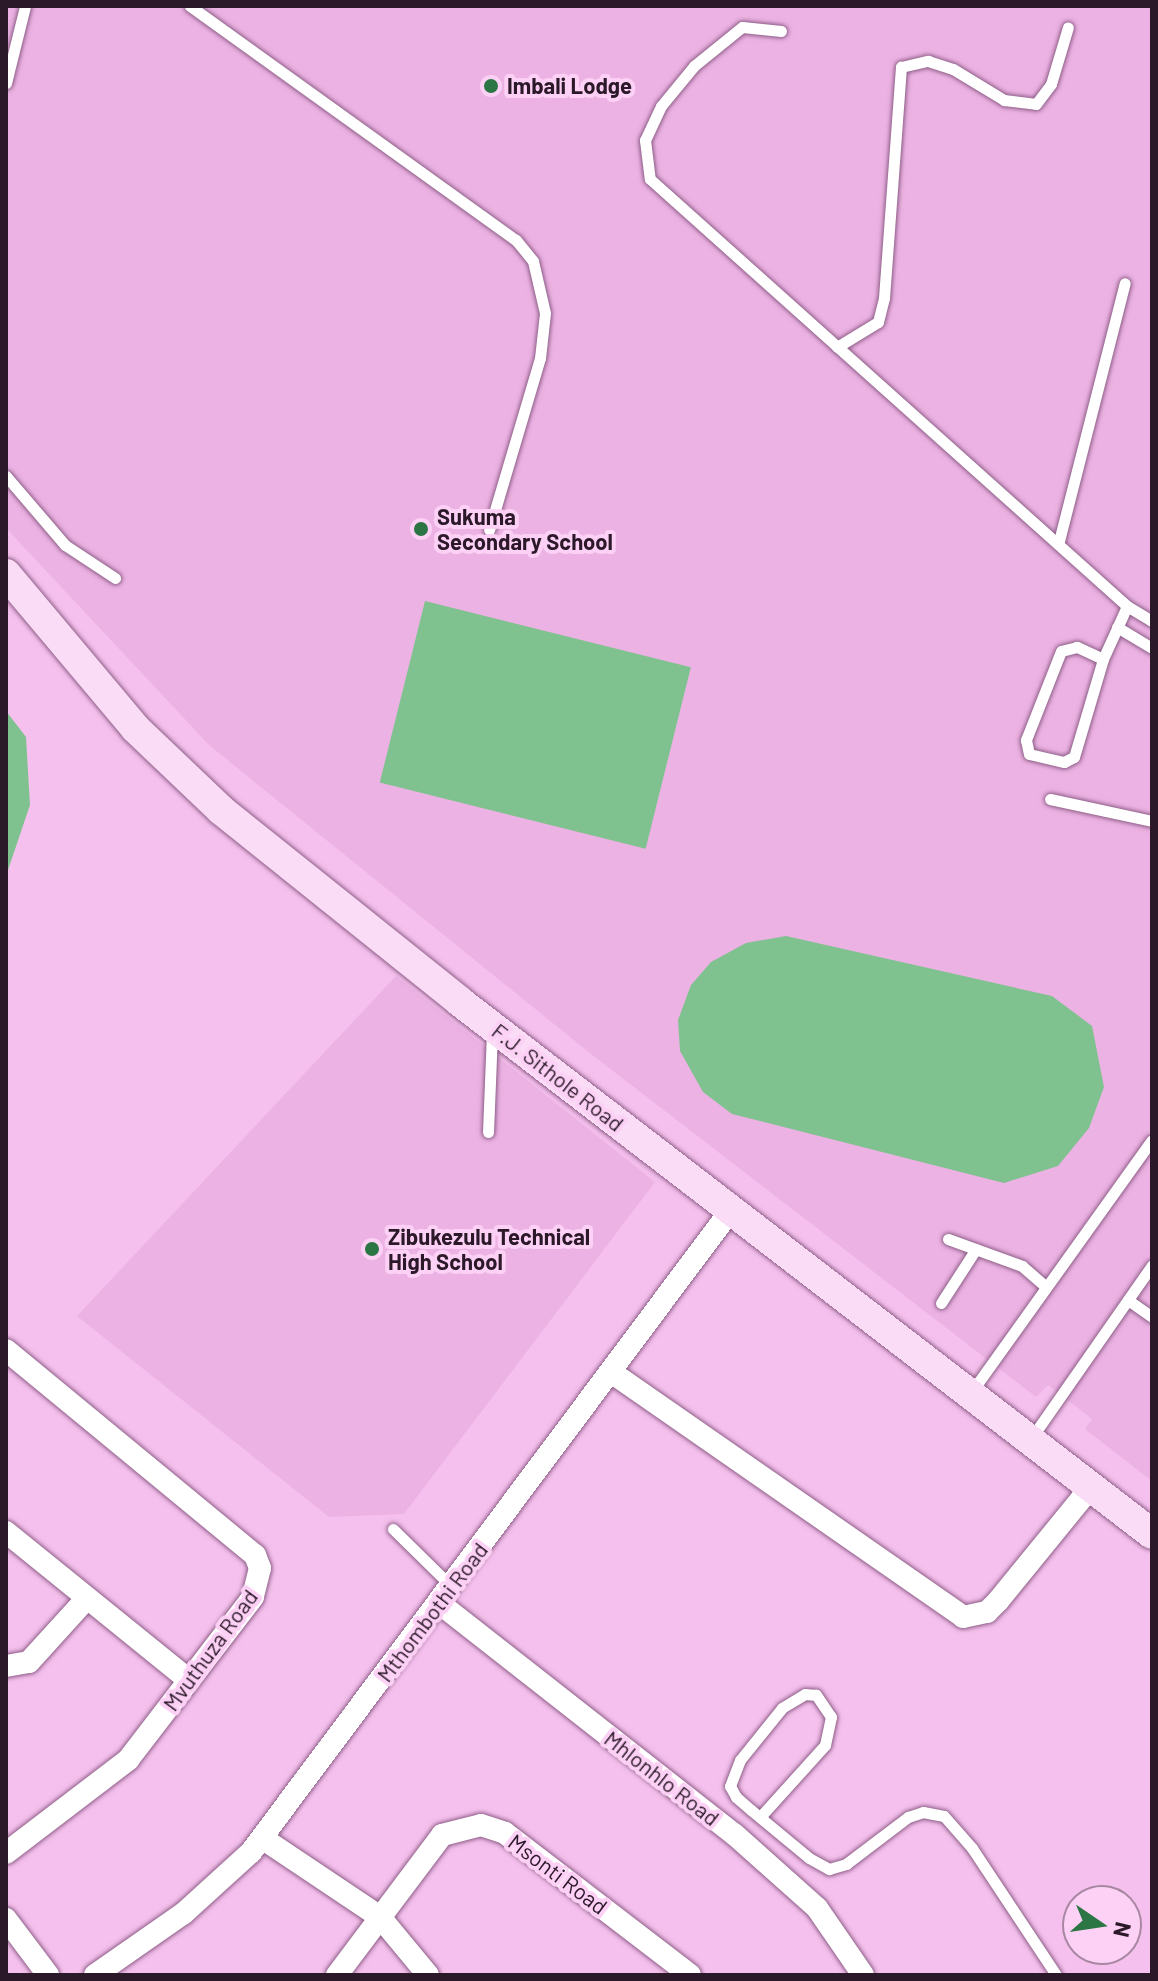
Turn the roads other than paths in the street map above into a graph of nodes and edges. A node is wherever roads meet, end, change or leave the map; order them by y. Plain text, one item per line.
1 (25, 6) edge
2 (190, 6) edge
3 (1068, 27) dead end
4 (781, 31) dead end
5 (6, 83) edge
6 (1125, 283) dead end
7 (837, 347) junction
8 (6, 476) edge
9 (489, 530) dead end
10 (1059, 541) junction
11 (6, 574) edge
12 (115, 578) dead end
13 (1127, 606) junction
14 (1152, 621) edge
15 (1117, 627) junction
16 (1152, 648) edge
17 (1103, 659) junction
18 (1050, 799) dead end
19 (1152, 821) edge
20 (492, 1026) junction
21 (488, 1132) dead end
22 (1152, 1140) edge
23 (731, 1210) junction
24 (948, 1239) dead end
25 (976, 1249) junction
26 (1150, 1273) edge
27 (1046, 1287) junction
28 (1128, 1300) junction
29 (941, 1303) dead end
30 (1152, 1317) edge
31 (6, 1350) edge
32 (611, 1372) junction
33 (970, 1394) junction
34 (1029, 1440) junction
35 (1090, 1488) junction
36 (393, 1529) dead end
37 (6, 1532) edge
38 (1152, 1534) edge
39 (446, 1595) junction
40 (87, 1598) junction
41 (6, 1666) edge
42 (189, 1680) junction
43 (760, 1817) junction
44 (262, 1838) junction
45 (6, 1853) edge
46 (380, 1917) junction
47 (6, 1919) edge
48 (48, 1975) edge
49 (95, 1975) edge
50 (337, 1975) edge
51 (428, 1975) edge
52 (690, 1975) edge
53 (863, 1975) edge
54 (1056, 1975) edge

1 - 5 lane
2 - 9 lane
3 - 7 lane
4 - 7 lane
6 - 10 lane
7 - 10 lane
8 - 12 lane
10 - 13 lane
11 - 20 street, F.J. Sithole Road
13 - 14 lane
13 - 15 lane
15 - 16 lane
15 - 17 lane
17 - 17 lane
18 - 19 lane
20 - 21 lane
20 - 23 street, F.J. Sithole Road
22 - 27 lane
23 - 32 street, Mthombothi Road
23 - 33 street, F.J. Sithole Road
24 - 25 lane
25 - 27 lane
25 - 29 lane
26 - 28 lane
27 - 33 lane
28 - 30 lane
28 - 34 lane
31 - 42 street, Mvuthuza Road
32 - 35 street
32 - 39 street, Mthombothi Road
33 - 34 street, F.J. Sithole Road
34 - 35 street, F.J. Sithole Road
35 - 38 street, F.J. Sithole Road
36 - 39 lane
37 - 40 street
39 - 44 street, Mthombothi Road
39 - 53 street, Mhlonhlo Road
40 - 41 street
40 - 42 street
42 - 45 street, Mvuthuza Road
43 - 43 lane
43 - 54 lane
44 - 46 street
44 - 49 street, Mthombothi Road
46 - 50 street, Msonti Road
46 - 51 street
46 - 52 street, Msonti Road
47 - 48 street

